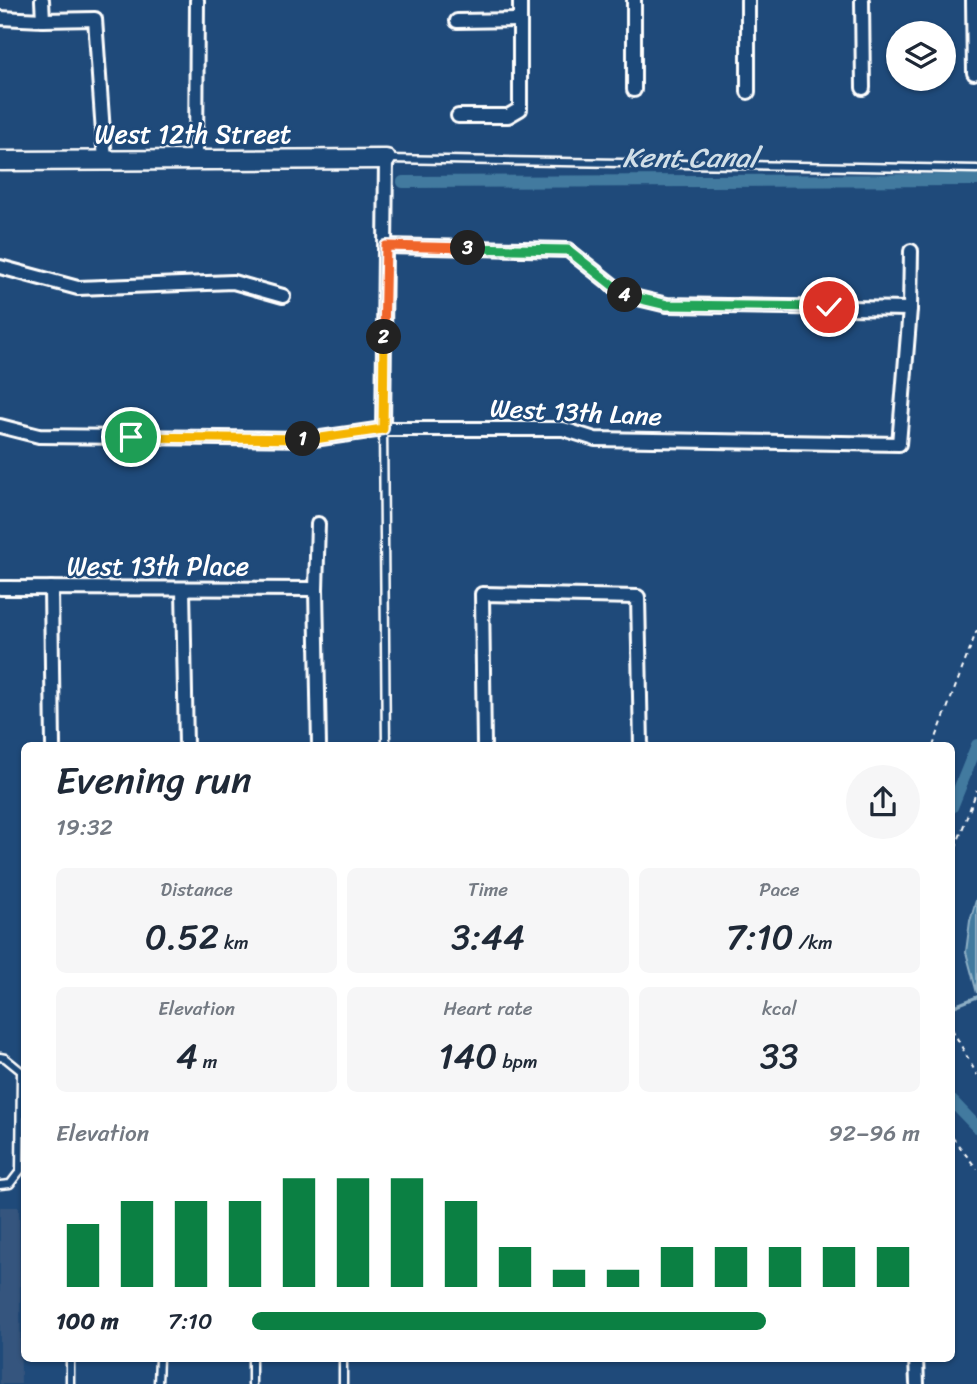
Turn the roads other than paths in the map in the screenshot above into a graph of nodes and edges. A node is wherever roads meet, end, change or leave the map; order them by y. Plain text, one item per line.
1 (42, 0) edge
2 (197, 0) edge
3 (520, 0) edge
4 (634, 0) edge
5 (748, 0) edge
6 (862, 0) edge
7 (973, 0) edge
8 (0, 18) edge
9 (43, 20) junction
10 (457, 20) dead end
11 (520, 20) junction
12 (974, 73) dead end
13 (863, 88) dead end
14 (634, 90) dead end
15 (748, 92) dead end
16 (458, 116) dead end
17 (386, 159) junction
18 (196, 160) junction
19 (0, 161) edge
20 (105, 161) junction
21 (977, 169) edge
22 (386, 246) junction
23 (911, 251) dead end
24 (0, 267) edge
25 (283, 296) dead end
26 (910, 309) junction
27 (0, 426) edge
28 (383, 429) junction
29 (318, 524) dead end
30 (0, 588) edge
31 (51, 588) junction
32 (183, 589) junction
33 (316, 589) junction
34 (53, 742) edge
35 (186, 742) edge
36 (320, 742) edge
37 (386, 742) edge
38 (484, 742) edge
39 (641, 742) edge
40 (0, 1057) edge
41 (0, 1185) edge
42 (70, 1362) edge
43 (159, 1362) edge
44 (252, 1362) edge
45 (343, 1362) edge
46 (916, 1362) edge
47 (70, 1384) edge
48 (159, 1384) edge
49 (252, 1384) edge
50 (343, 1384) edge
51 (917, 1384) edge

1 - 9 street
2 - 18 street
3 - 11 street
4 - 14 street
5 - 15 street
6 - 13 street
7 - 12 street
8 - 9 street
9 - 20 street
10 - 11 street
11 - 16 street
17 - 18 street, West 12th Street
17 - 21 lane
17 - 22 street
18 - 20 street, West 12th Street
19 - 20 street, West 12th Street
22 - 26 street
22 - 28 street
23 - 26 street
24 - 25 street
26 - 28 street, West 13th Lane
27 - 28 street, West 13th Lane
28 - 37 lane
29 - 33 street
30 - 31 street, West 13th Place
31 - 32 street, West 13th Place
31 - 34 street
32 - 33 street, West 13th Place
32 - 35 street
33 - 36 street
38 - 39 street
40 - 41 lane
42 - 47 lane
43 - 48 lane
44 - 49 lane
45 - 50 lane
46 - 51 street

